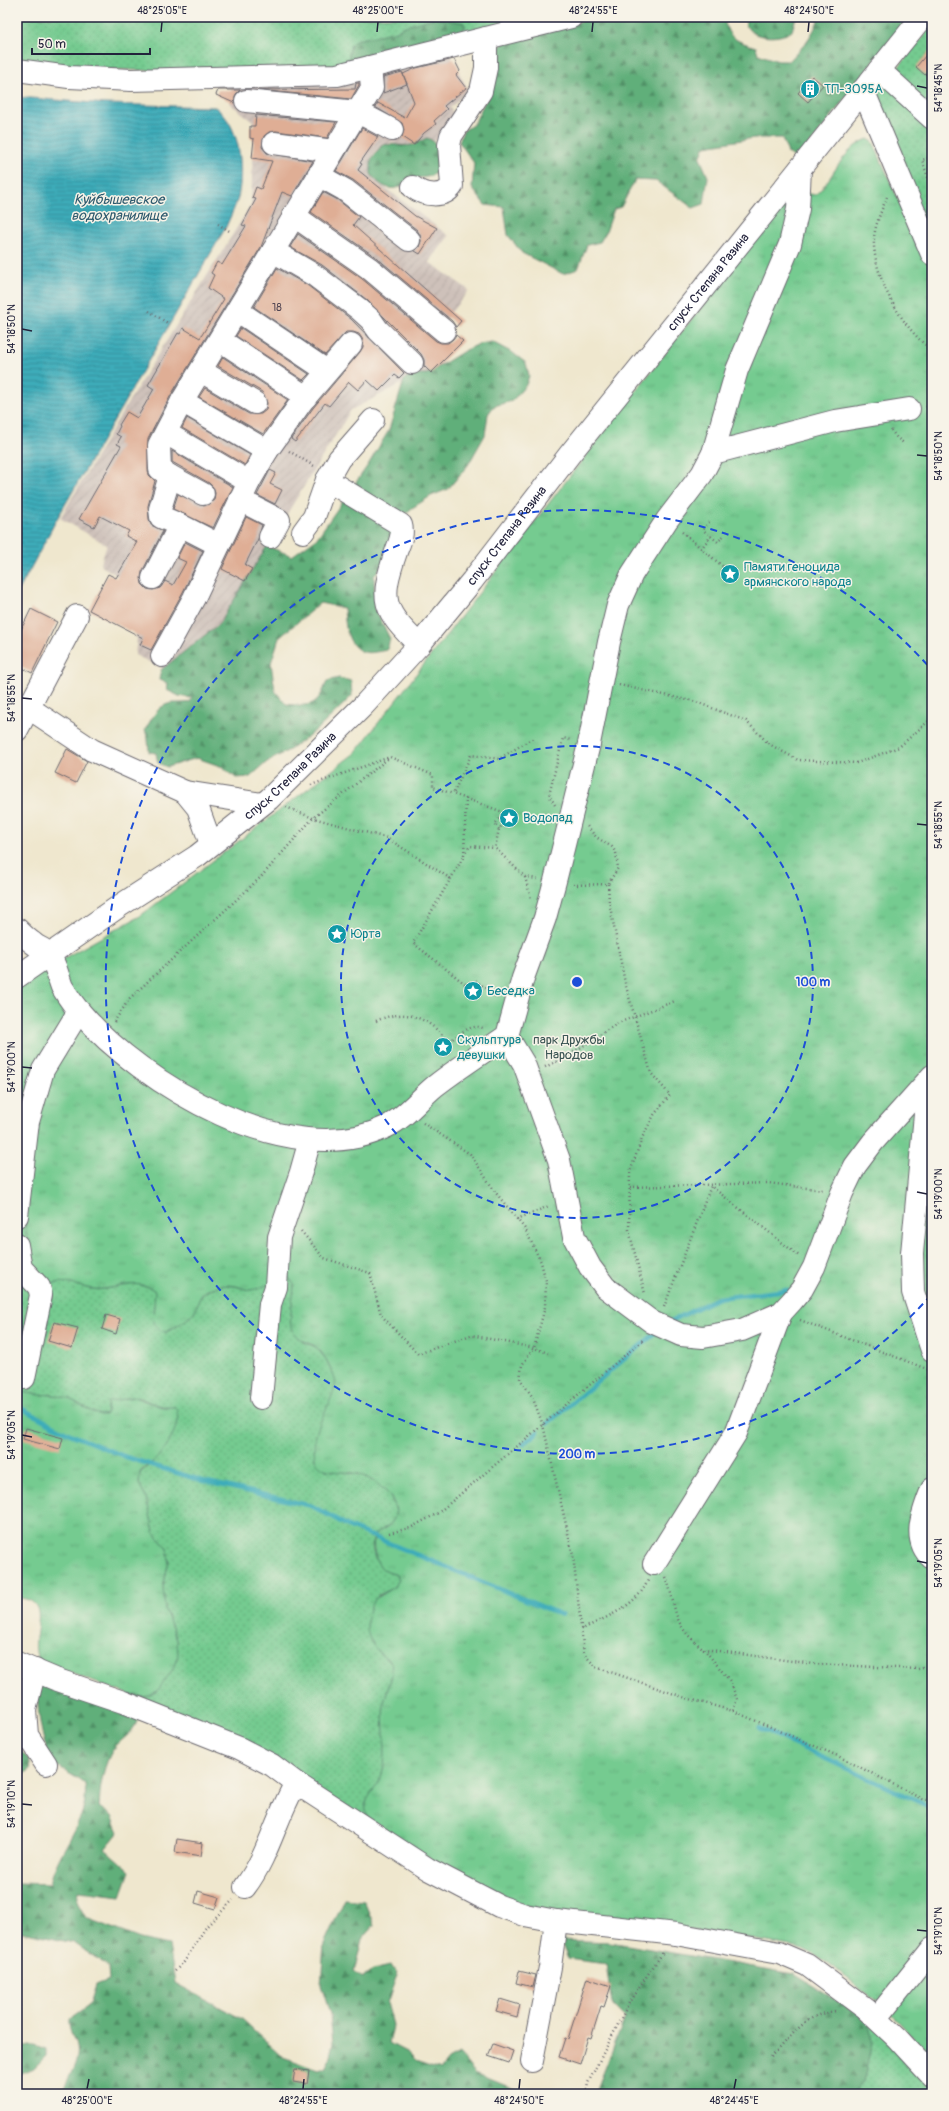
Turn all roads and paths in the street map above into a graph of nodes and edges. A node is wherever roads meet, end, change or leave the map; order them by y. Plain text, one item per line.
1 (571, 17) edge
2 (922, 17) edge
3 (486, 38) junction
4 (370, 67) junction
5 (17, 70) edge
6 (879, 70) junction
7 (863, 90) junction
8 (246, 101) dead end
9 (358, 112) junction
10 (932, 118) edge
11 (392, 130) dead end
12 (274, 143) dead end
13 (333, 150) junction
14 (932, 157) edge
15 (800, 168) junction
16 (897, 172) junction
17 (318, 175) junction
18 (932, 182) edge
19 (414, 187) dead end
20 (293, 215) junction
21 (218, 224) dead end
22 (231, 232) dead end
23 (409, 240) dead end
24 (273, 251) junction
25 (932, 254) edge
26 (149, 311) dead end
27 (238, 311) junction
28 (169, 324) dead end
29 (444, 331) dead end
30 (220, 340) junction
31 (350, 344) dead end
32 (932, 350) edge
33 (412, 363) dead end
34 (201, 371) junction
35 (328, 371) junction
36 (306, 397) junction
37 (182, 401) junction
38 (256, 404) dead end
39 (910, 409) dead end
40 (373, 420) dead end
41 (166, 433) junction
42 (897, 438) dead end
43 (905, 444) dead end
44 (270, 446) junction
45 (713, 453) junction
46 (170, 476) junction
47 (328, 478) junction
48 (244, 491) junction
49 (202, 494) dead end
50 (668, 520) junction
51 (709, 522) dead end
52 (180, 524) junction
53 (303, 532) dead end
54 (724, 534) dead end
55 (711, 536) junction
56 (270, 538) dead end
57 (927, 540) dead end
58 (219, 545) junction
59 (928, 545) dead end
60 (701, 549) junction
61 (727, 570) dead end
62 (153, 578) dead end
63 (77, 616) dead end
64 (419, 645) junction
65 (162, 656) dead end
66 (602, 682) junction
67 (29, 708) junction
68 (932, 718) edge
69 (17, 730) edge
70 (533, 738) dead end
71 (562, 738) dead end
72 (390, 757) junction
73 (307, 786) dead end
74 (185, 792) junction
75 (453, 794) junction
76 (548, 794) dead end
77 (466, 798) junction
78 (265, 802) junction
79 (511, 814) dead end
80 (313, 818) junction
81 (500, 829) junction
82 (596, 836) dead end
83 (212, 844) junction
84 (494, 848) junction
85 (464, 856) junction
86 (451, 879) junction
87 (555, 881) junction
88 (608, 884) junction
89 (592, 885) dead end
90 (17, 929) edge
91 (48, 954) junction
92 (17, 977) edge
93 (675, 1001) dead end
94 (514, 1007) junction
95 (79, 1011) junction
96 (635, 1015) junction
97 (376, 1021) dead end
98 (487, 1030) dead end
99 (104, 1036) junction
100 (507, 1036) junction
101 (527, 1072) junction
102 (932, 1076) edge
103 (932, 1090) edge
104 (406, 1112) junction
105 (310, 1140) junction
106 (711, 1186) junction
107 (630, 1187) junction
108 (842, 1192) junction
109 (535, 1210) dead end
110 (17, 1216) edge
111 (517, 1219) junction
112 (299, 1229) dead end
113 (17, 1245) edge
114 (814, 1267) junction
115 (781, 1313) junction
116 (657, 1324) junction
117 (534, 1348) junction
118 (932, 1350) edge
119 (548, 1353) dead end
120 (932, 1371) edge
121 (24, 1378) dead end
122 (261, 1398) dead end
123 (543, 1425) junction
124 (932, 1489) edge
125 (389, 1533) dead end
126 (932, 1558) edge
127 (654, 1564) junction
128 (581, 1630) junction
129 (704, 1649) junction
130 (26, 1666) edge
131 (932, 1666) edge
132 (733, 1711) junction
133 (46, 1764) dead end
134 (296, 1783) junction
135 (932, 1801) edge
136 (245, 1887) joint
137 (556, 1921) junction
138 (676, 1934) junction
139 (932, 1949) edge
140 (175, 1971) dead end
141 (872, 2013) junction
142 (772, 2057) dead end
143 (532, 2061) dead end
144 (932, 2076) edge
145 (586, 2094) edge

1 - 3 street
2 - 6 street, спуск Степана Разина
3 - 4 street
3 - 19 street
4 - 5 street
4 - 9 street
6 - 7 street, спуск Степана Разина
6 - 10 street
7 - 15 street, спуск Степана Разина
7 - 16 street
8 - 9 street
9 - 11 street
9 - 13 street
12 - 13 street
13 - 17 street
14 - 18 path
15 - 45 street
15 - 64 street, спуск Степана Разина
16 - 25 street
16 - 32 path
17 - 20 street
17 - 23 street
20 - 24 street
20 - 29 street
21 - 22 path
24 - 27 street
24 - 33 street
26 - 28 path
27 - 30 street
27 - 35 street
30 - 34 street
30 - 36 street
31 - 35 street
34 - 37 street
34 - 38 street
35 - 36 street
36 - 44 street
37 - 41 street
37 - 44 street
39 - 45 street
40 - 47 street
41 - 46 street
41 - 48 street
42 - 43 path
44 - 47 path
44 - 48 street
45 - 50 street
46 - 49 street
46 - 52 street
47 - 53 street
47 - 64 street
48 - 56 street
48 - 58 street
50 - 60 path
50 - 66 street
51 - 55 path
52 - 58 street
52 - 62 street
54 - 55 path
55 - 60 path
57 - 59 path
58 - 65 street
60 - 61 path
63 - 67 street
64 - 78 street, спуск Степана Разина
66 - 68 path
66 - 87 street
67 - 69 street
67 - 74 street
70 - 75 path
71 - 76 path
72 - 73 path
72 - 75 path
72 - 80 path
74 - 78 street
74 - 83 street
75 - 77 path
77 - 81 path
77 - 85 path
78 - 80 path
78 - 83 street, спуск Степана Разина
79 - 81 path
80 - 86 path
80 - 99 path
81 - 84 path
82 - 88 path
83 - 91 street, спуск Степана Разина
84 - 85 path
84 - 87 path
85 - 86 path
86 - 94 path
87 - 94 street
88 - 89 path
88 - 96 path
90 - 91 street
91 - 92 street, спуск Степана Разина
91 - 95 street
93 - 96 path
94 - 100 street
95 - 99 street
95 - 110 street
96 - 101 path
96 - 107 path
97 - 98 path
99 - 105 street
100 - 101 street
100 - 104 street
101 - 116 street
102 - 108 street
103 - 118 street
104 - 105 street
104 - 111 path
105 - 122 street
106 - 107 path
106 - 108 path
106 - 114 path
106 - 116 path
107 - 116 path
108 - 114 street
109 - 111 path
111 - 117 path
112 - 117 path
113 - 121 street
114 - 115 street
115 - 116 street
115 - 120 path
115 - 127 street
116 - 123 path
117 - 119 path
117 - 123 path
123 - 125 path
123 - 128 path
124 - 126 street
127 - 128 path
127 - 129 path
128 - 132 path
129 - 131 path
129 - 132 path
130 - 133 street
130 - 134 street
132 - 135 path
134 - 136 street
134 - 137 street
136 - 140 path
137 - 138 street
137 - 143 street
138 - 141 street
138 - 145 path
139 - 141 street
141 - 142 path
141 - 144 street

